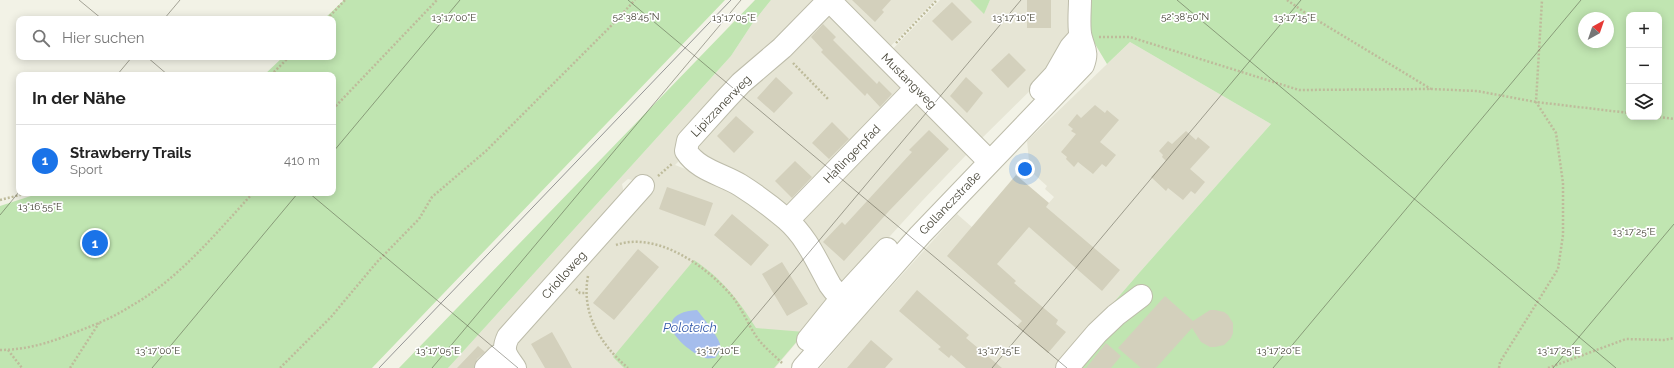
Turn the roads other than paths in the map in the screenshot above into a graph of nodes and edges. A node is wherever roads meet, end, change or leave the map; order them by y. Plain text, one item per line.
1 (829, 0) edge
2 (1080, 0) edge
3 (916, 88) junction
4 (985, 157) junction
5 (643, 186) road end
6 (788, 220) junction
7 (1141, 296) dead end
8 (847, 304) junction
9 (510, 360) edge
10 (787, 366) edge
11 (486, 368) edge
12 (803, 368) edge
13 (1067, 368) edge

1 - 3 street, Mustangweg
1 - 6 street, Lipizzanerweg
2 - 4 street, Gollanczstraße
3 - 4 street, Mustangweg
3 - 6 street, Haflingerpfad
4 - 8 street, Gollanczstraße
5 - 9 street, Criolloweg
6 - 8 street, Lipizzanerweg
7 - 13 street
8 - 10 street, Gollanczstraße
8 - 12 street, Gollanczstraße
9 - 11 street

